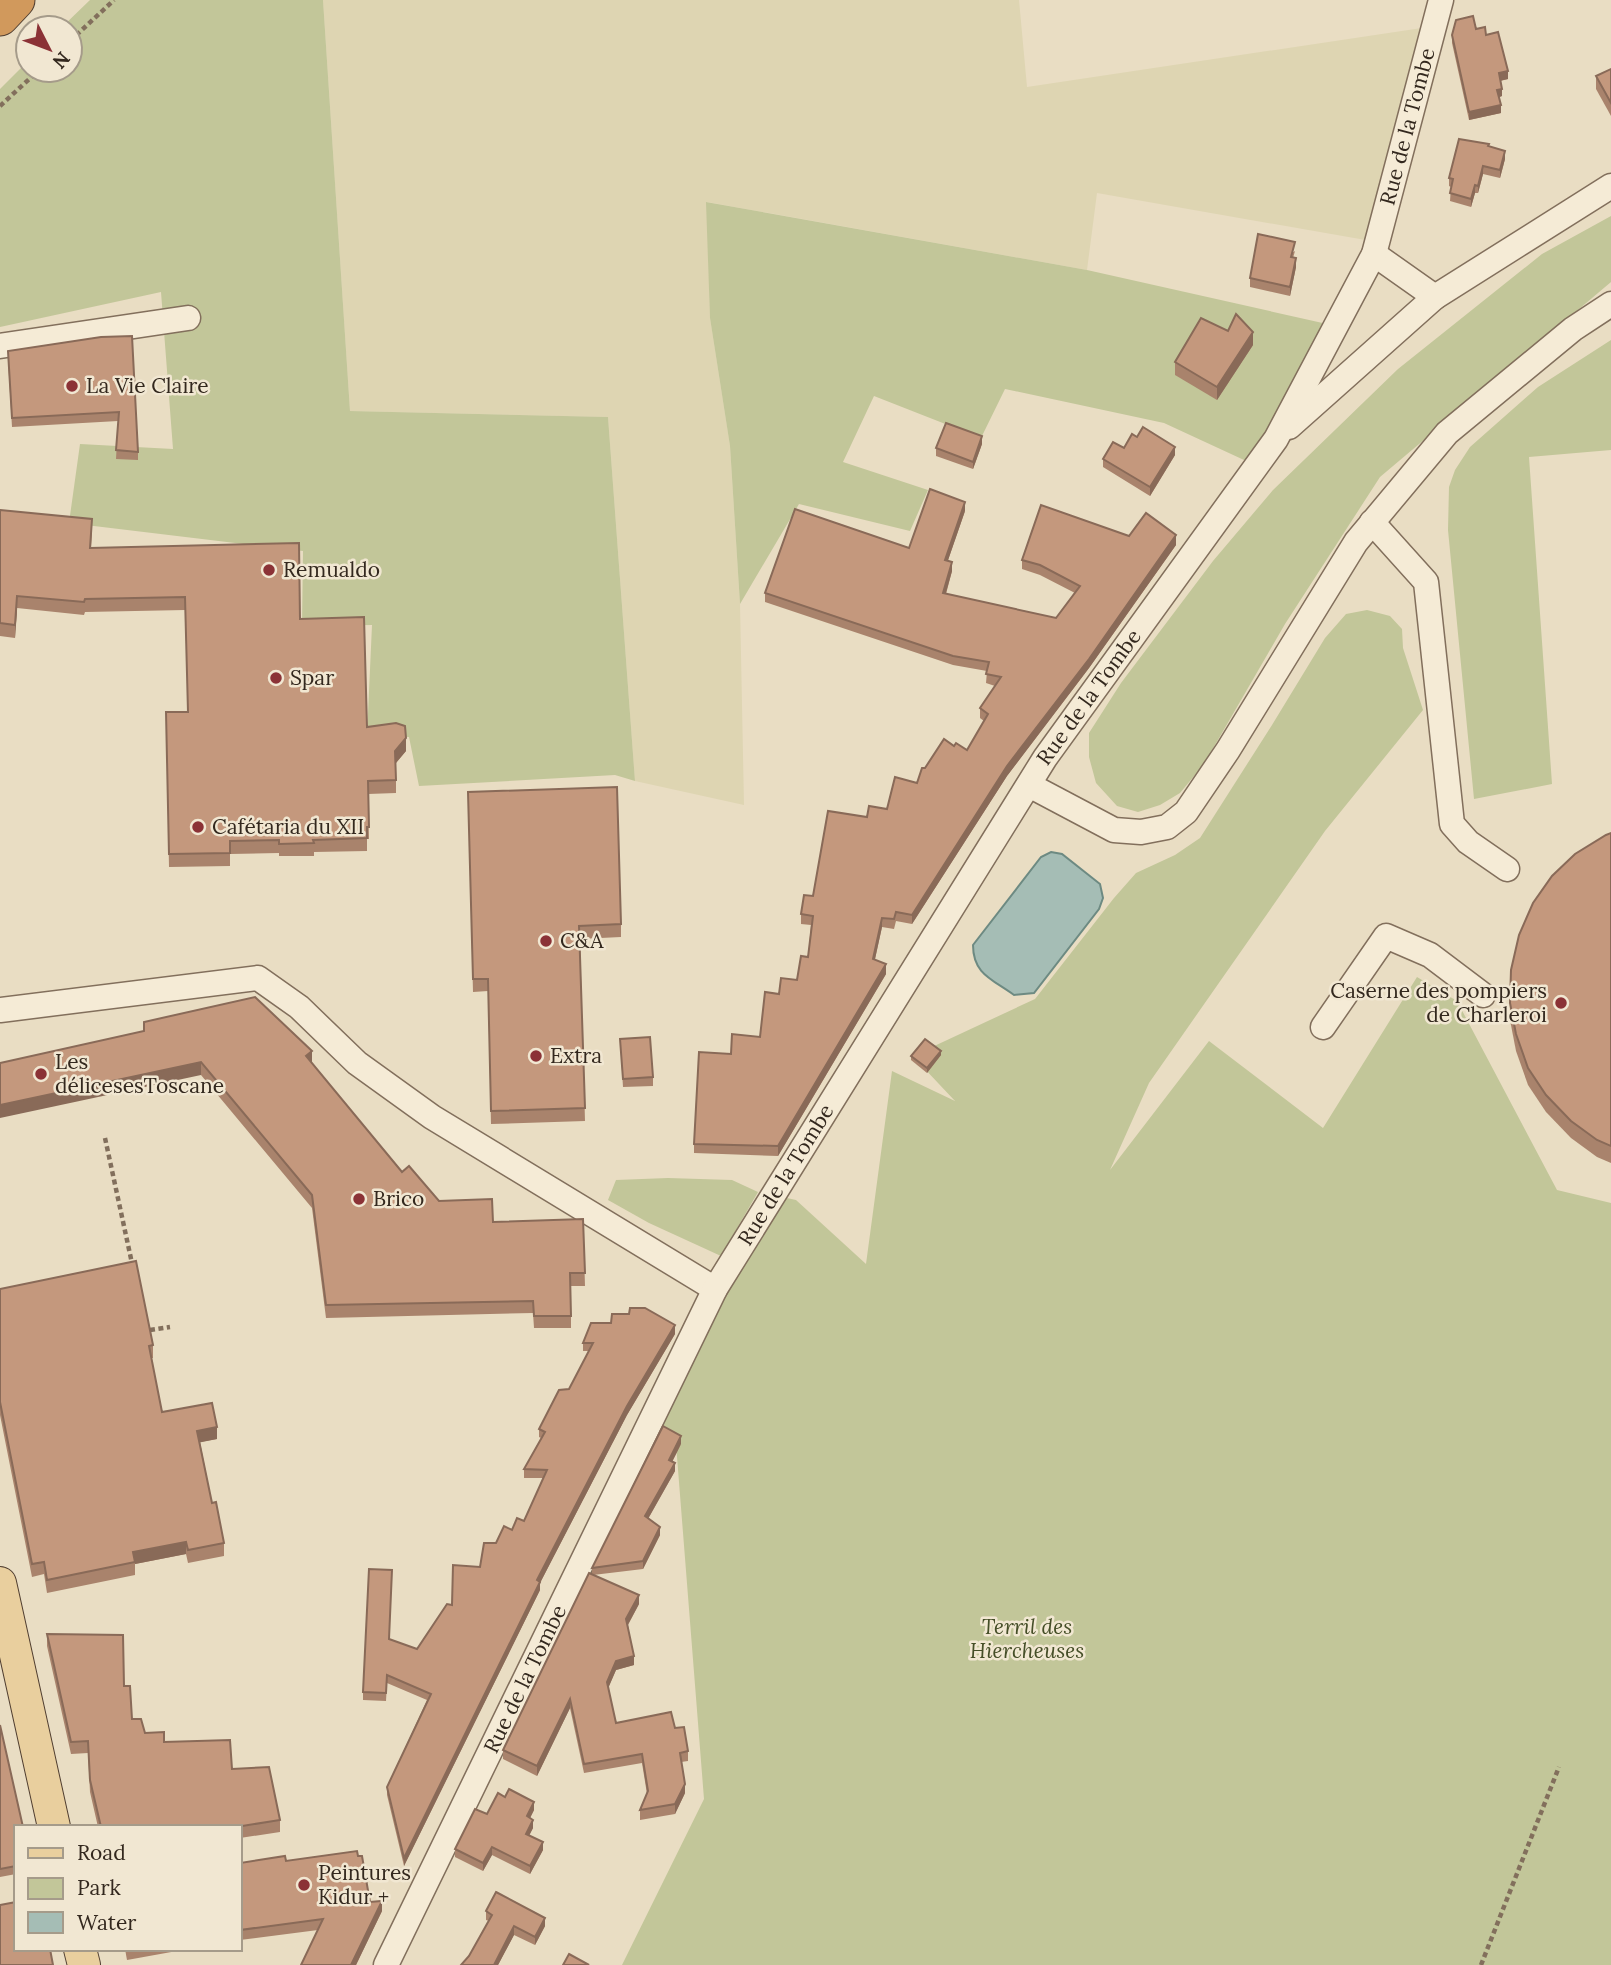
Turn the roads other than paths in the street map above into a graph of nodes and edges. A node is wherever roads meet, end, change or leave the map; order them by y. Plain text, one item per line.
1 (16, 0) edge
2 (1441, 0) edge
3 (0, 17) edge
4 (1611, 186) edge
5 (1374, 254) junction
6 (1436, 297) junction
7 (1611, 304) edge
8 (188, 317) dead end
9 (0, 346) edge
10 (1276, 439) junction
11 (1372, 522) junction
12 (1029, 785) junction
13 (1507, 869) dead end
14 (1483, 995) dead end
15 (0, 1010) edge
16 (1323, 1027) dead end
17 (715, 1289) junction
18 (0, 1583) edge
19 (54, 1825) edge
20 (386, 1965) edge

1 - 3 highway
2 - 5 street, Rue de la Tombe
4 - 6 street, Rue de la Tombe
5 - 6 street
5 - 10 street, Rue de la Tombe
6 - 10 street, Rue de la Tombe
7 - 11 street
8 - 9 street
10 - 12 street, Rue de la Tombe
11 - 12 street
11 - 13 street
12 - 17 street, Rue de la Tombe
14 - 16 street
15 - 17 street
17 - 20 street, Rue de la Tombe
18 - 19 main road

